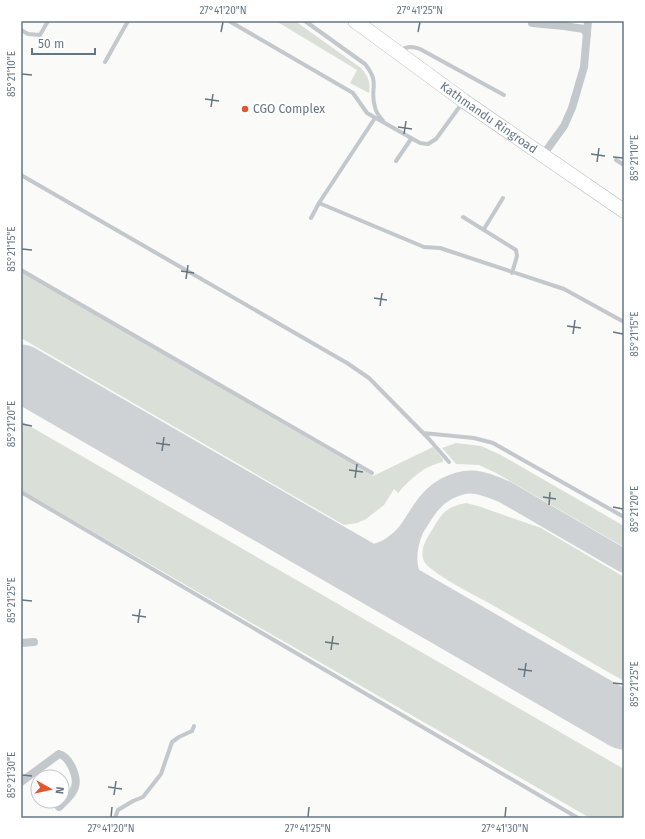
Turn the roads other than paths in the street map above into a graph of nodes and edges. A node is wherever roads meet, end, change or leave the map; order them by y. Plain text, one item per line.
1 (48, 21) edge
2 (128, 21) edge
3 (229, 21) edge
4 (305, 21) edge
5 (355, 21) edge
6 (588, 21) edge
7 (532, 23) dead end
8 (21, 30) edge
9 (587, 35) junction
10 (399, 52) junction
11 (104, 62) dead end
12 (504, 95) dead end
13 (464, 101) junction
14 (375, 118) junction
15 (384, 123) junction
16 (411, 139) junction
17 (543, 155) junction
18 (616, 160) dead end
19 (396, 161) dead end
20 (624, 165) edge
21 (21, 175) edge
22 (503, 198) dead end
23 (319, 203) junction
24 (624, 211) edge
25 (463, 217) dead end
26 (311, 218) dead end
27 (484, 229) junction
28 (21, 270) edge
29 (512, 273) junction
30 (624, 322) edge
31 (423, 433) junction
32 (449, 462) dead end
33 (372, 472) dead end
34 (21, 492) edge
35 (624, 517) edge
36 (34, 642) dead end
37 (21, 643) edge
38 (194, 726) dead end
39 (38, 769) edge
40 (30, 775) edge
41 (21, 781) edge
42 (70, 795) edge
43 (115, 818) edge
44 (578, 818) edge

1 - 8 lane
2 - 11 lane
3 - 14 lane
4 - 15 lane
5 - 10 highway, Kathmandu Ringroad
6 - 9 street
7 - 9 street
9 - 17 street
10 - 12 lane
10 - 13 highway, Kathmandu Ringroad
13 - 16 lane
13 - 17 highway, Kathmandu Ringroad
14 - 15 lane
14 - 23 lane
15 - 16 lane
16 - 19 lane
17 - 24 highway, Kathmandu Ringroad
18 - 20 lane
21 - 31 lane
22 - 27 lane
23 - 26 lane
23 - 29 lane
25 - 27 lane
27 - 29 lane
28 - 33 lane
29 - 30 lane
31 - 32 lane
31 - 35 lane
34 - 44 lane
36 - 37 street
38 - 43 lane
39 - 42 street
40 - 41 street

